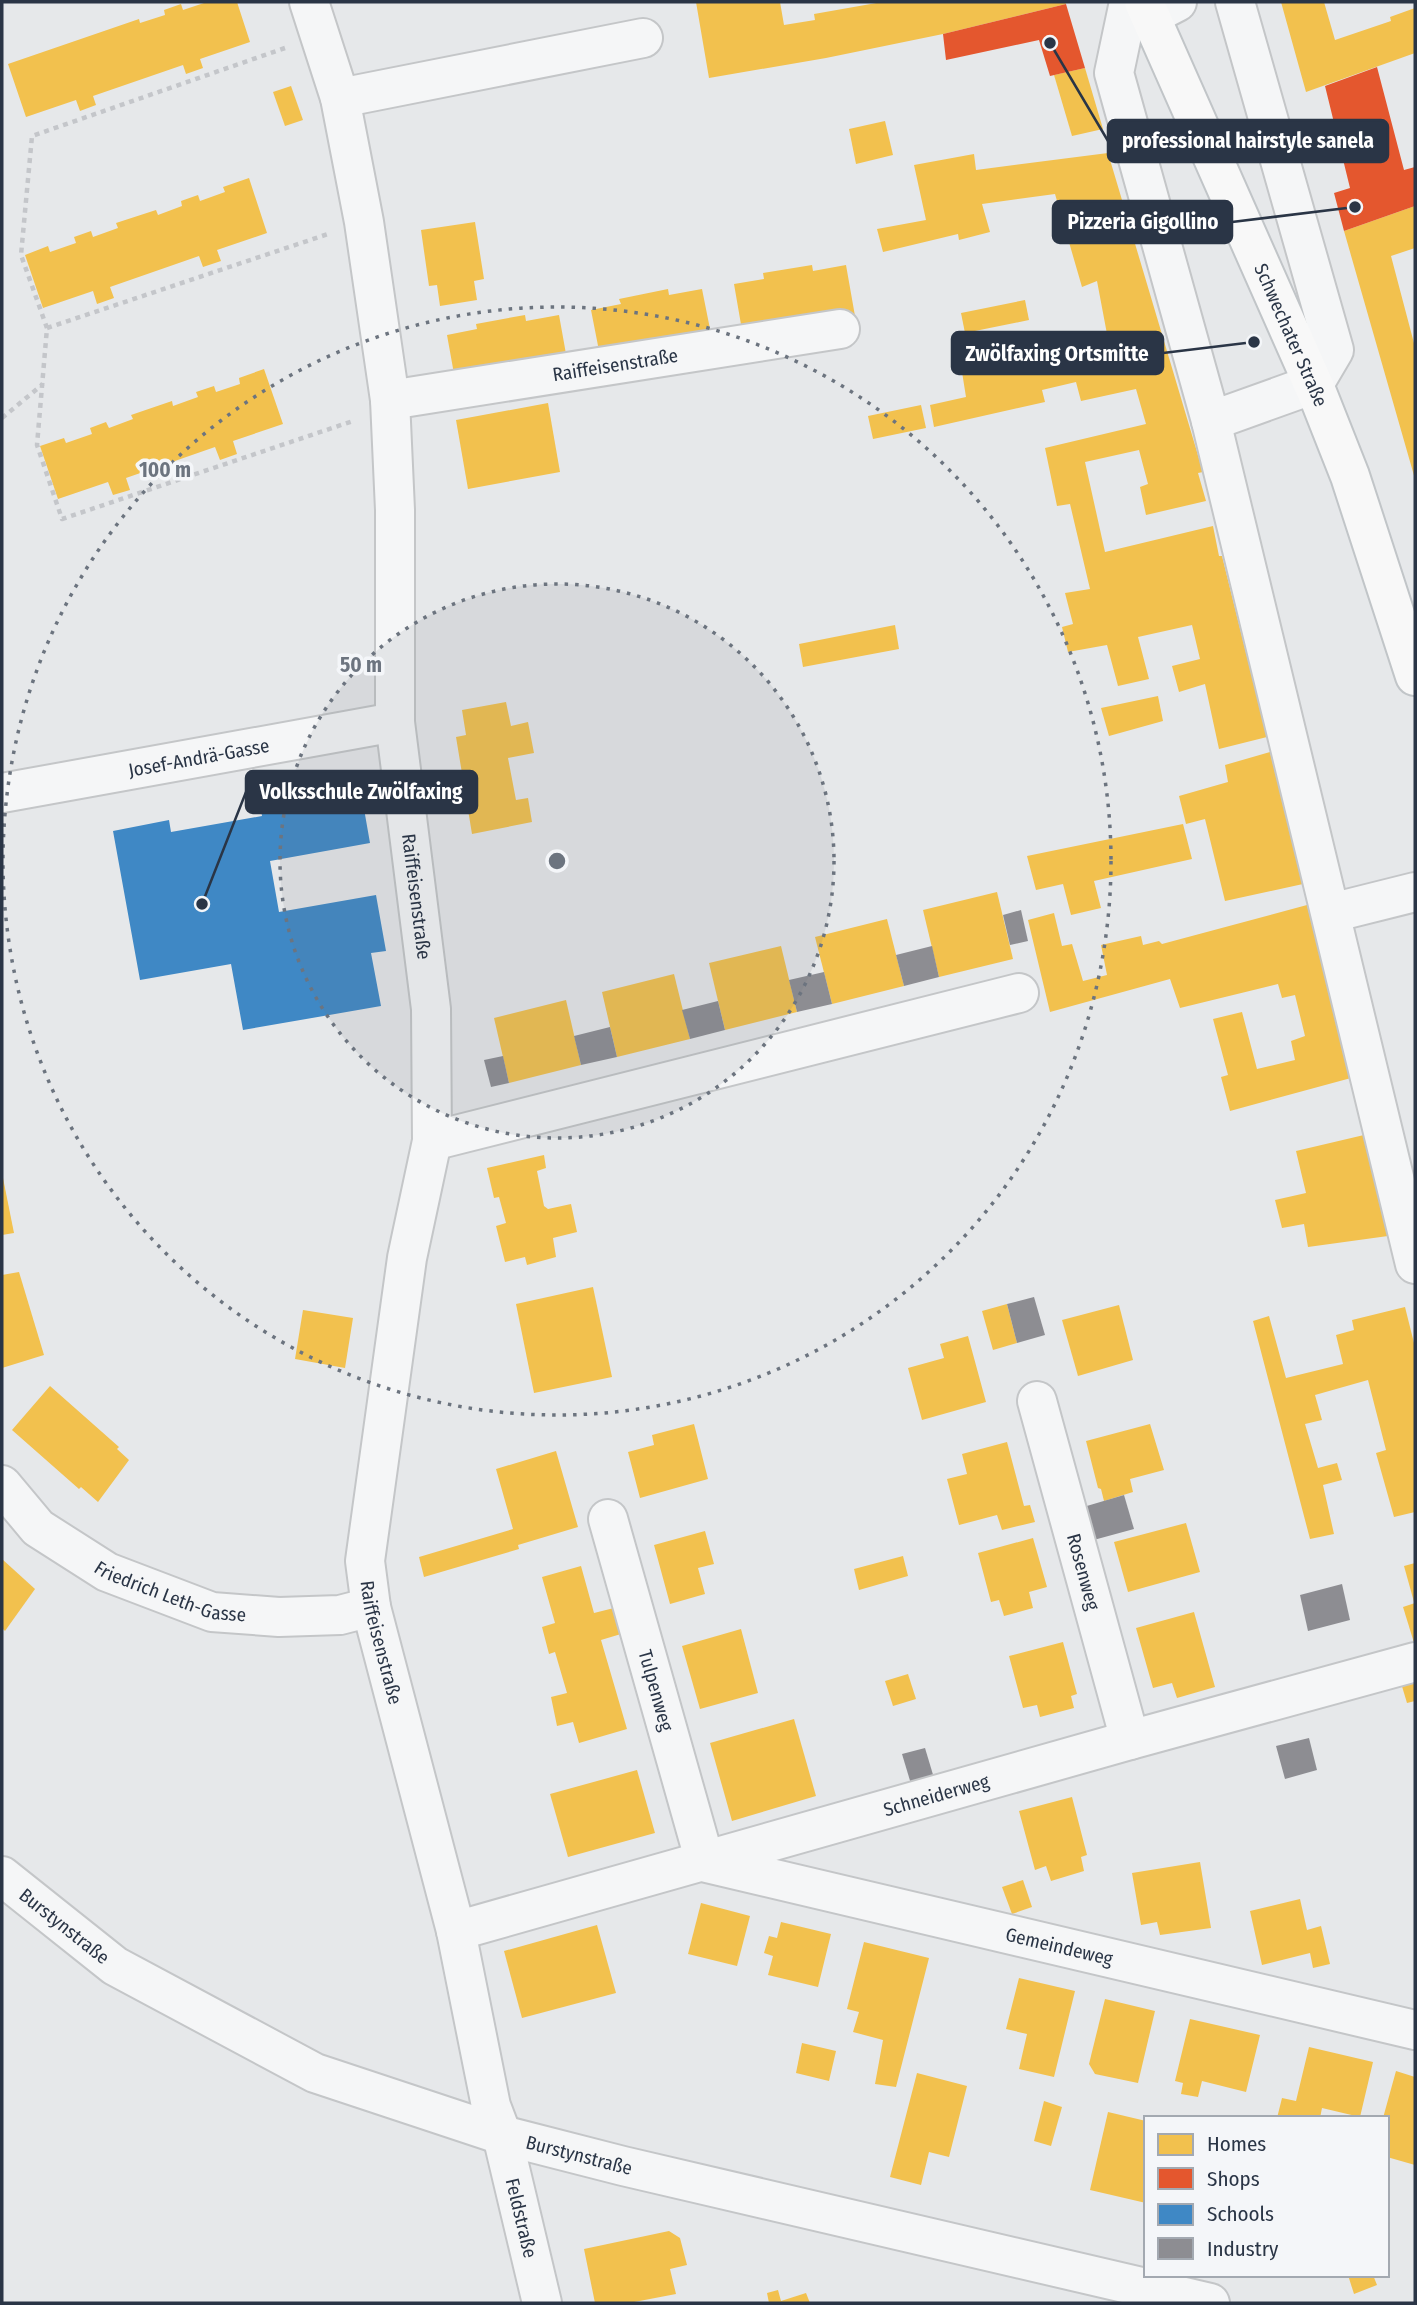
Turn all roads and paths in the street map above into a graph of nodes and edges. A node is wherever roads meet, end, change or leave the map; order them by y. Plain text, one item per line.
1 (1235, 2) edge
2 (1150, 5) edge
3 (315, 19) edge
4 (643, 38) dead end
5 (340, 98) junction
6 (364, 222) junction
7 (47, 328) junction
8 (840, 329) dead end
9 (44, 383) junction
10 (1314, 384) junction
11 (390, 404) junction
12 (2, 418) edge
13 (1211, 421) junction
14 (1415, 676) edge
15 (395, 722) junction
16 (2, 793) edge
17 (1415, 892) edge
18 (1331, 913) junction
19 (1019, 993) dead end
20 (432, 1141) junction
21 (1415, 1264) edge
22 (1037, 1401) dead end
23 (2, 1485) edge
24 (608, 1519) dead end
25 (371, 1607) junction
26 (1415, 1662) edge
27 (1130, 1740) junction
28 (705, 1862) junction
29 (2, 1876) edge
30 (456, 1931) junction
31 (1415, 2030) edge
32 (502, 2135) junction
33 (541, 2303) edge
34 (1210, 2303) edge

1 - 10 street
2 - 10 main road, Schwechater Straße
2 - 13 street
3 - 5 street, Raiffeisenstraße
3 - 7 path
4 - 5 street
5 - 6 street, Raiffeisenstraße
6 - 7 path
6 - 11 street, Raiffeisenstraße
7 - 9 path
8 - 11 street, Raiffeisenstraße
9 - 11 path
9 - 12 path
10 - 13 street
10 - 14 main road, Schwechater Straße
11 - 15 street, Raiffeisenstraße
13 - 18 street
15 - 16 street, Josef-Andrä-Gasse
15 - 20 street, Raiffeisenstraße
17 - 18 street
18 - 21 street
19 - 20 street
20 - 25 street, Raiffeisenstraße
22 - 27 street, Rosenweg
23 - 25 street, Friedrich Leth-Gasse
24 - 28 street, Tulpenweg
25 - 30 street, Raiffeisenstraße
26 - 27 street, Schneiderweg
27 - 28 street, Schneiderweg
28 - 30 street, Schneiderweg
28 - 31 street, Gemeindeweg
29 - 32 street, Burstynstraße
30 - 32 street, Raiffeisenstraße
32 - 33 street, Feldstraße
32 - 34 street, Burstynstraße

